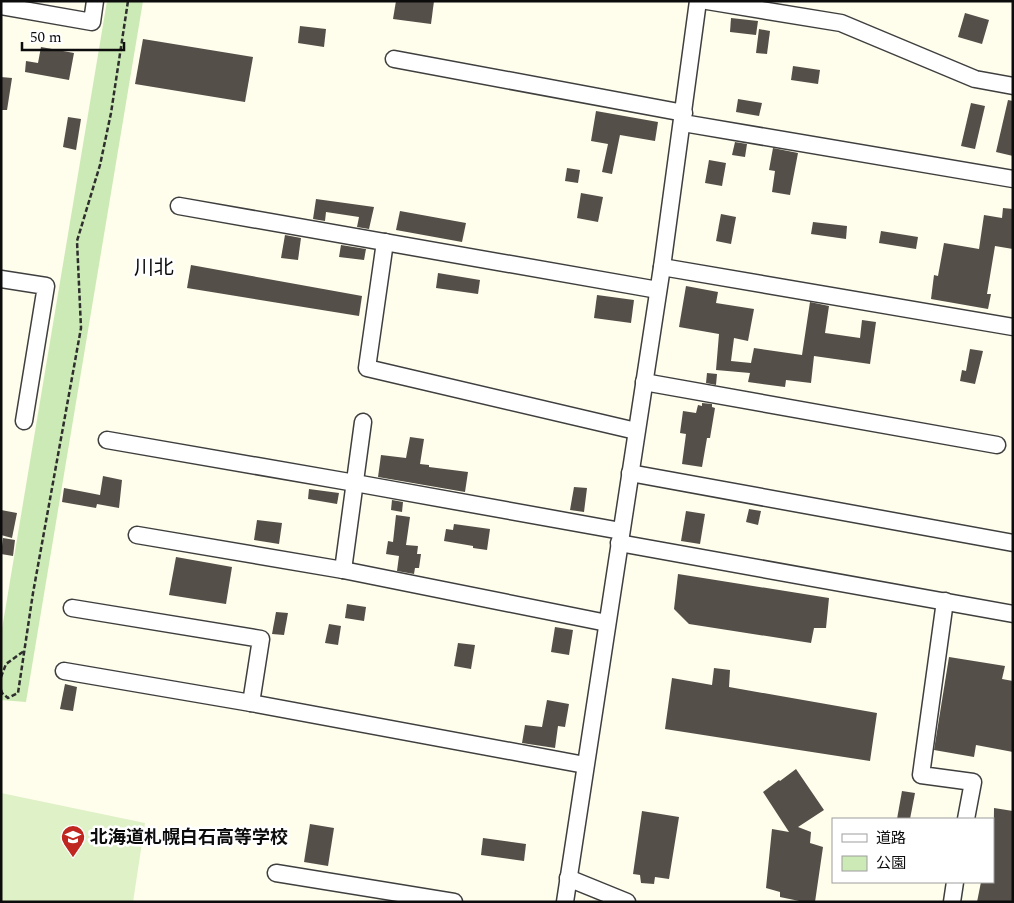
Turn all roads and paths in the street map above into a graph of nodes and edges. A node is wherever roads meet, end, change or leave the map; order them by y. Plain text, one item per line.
1 (95, 1) edge
2 (128, 1) edge
3 (698, 1) edge
4 (707, 1) edge
5 (1, 6) edge
6 (394, 59) dead end
7 (1013, 86) edge
8 (683, 118) junction
9 (1013, 179) edge
10 (179, 206) dead end
11 (384, 242) junction
12 (662, 267) junction
13 (1, 279) edge
14 (658, 290) junction
15 (1013, 327) edge
16 (644, 382) junction
17 (24, 421) dead end
18 (363, 422) dead end
19 (636, 431) junction
20 (107, 440) dead end
21 (997, 445) dead end
22 (630, 473) junction
23 (355, 483) junction
24 (137, 535) dead end
25 (620, 537) junction
26 (1013, 543) edge
27 (343, 570) junction
28 (945, 601) junction
29 (72, 608) dead end
30 (1013, 614) edge
31 (607, 623) junction
32 (24, 651) junction
33 (64, 671) dead end
34 (1, 677) edge
35 (1, 690) edge
36 (251, 703) junction
37 (585, 765) junction
38 (966, 818) edge
39 (276, 873) dead end
40 (568, 878) junction
41 (956, 883) edge
42 (454, 902) edge
43 (565, 902) edge
44 (627, 902) edge
45 (952, 902) edge

1 - 5 street
2 - 32 path
3 - 8 street
4 - 7 street
6 - 8 street
8 - 9 street
8 - 12 street
10 - 11 street
11 - 14 street
11 - 19 street
12 - 14 street
12 - 15 street
13 - 17 street
14 - 16 street
16 - 19 street
16 - 21 street
18 - 23 street
19 - 22 street
20 - 23 street
22 - 25 street
22 - 26 street
23 - 25 street
23 - 27 street
24 - 27 street
25 - 28 street
25 - 31 street
27 - 31 street
28 - 30 street
28 - 38 street
29 - 36 street
31 - 37 street
32 - 34 path
32 - 35 path
33 - 36 street
36 - 37 street
37 - 40 street
39 - 42 street
40 - 43 street
40 - 44 street
41 - 45 street

